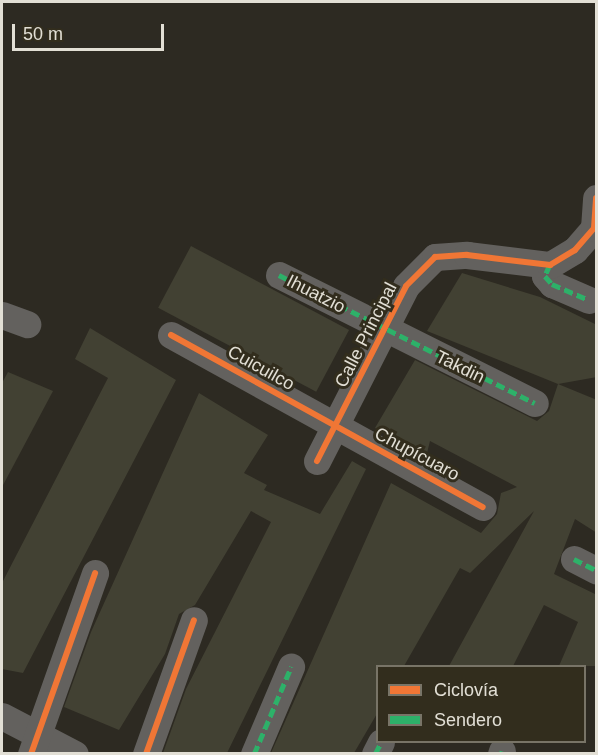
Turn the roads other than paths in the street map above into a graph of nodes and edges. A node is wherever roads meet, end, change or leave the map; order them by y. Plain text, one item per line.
1 (597, 198) edge
2 (596, 229) edge
3 (550, 264) junction
4 (279, 275) dead end
5 (589, 300) dead end
6 (2, 315) edge
7 (27, 324) dead end
8 (385, 330) junction
9 (171, 335) dead end
10 (535, 404) dead end
11 (336, 428) junction
12 (317, 460) dead end
13 (483, 507) dead end
14 (95, 573) dead end
15 (194, 620) dead end
16 (291, 667) dead end
17 (2, 716) edge
18 (35, 745) edge
19 (75, 753) edge
20 (147, 753) edge
21 (254, 753) edge

1 - 2 street
2 - 3 street
3 - 5 street
3 - 8 street, Calle Principal
4 - 8 street, Ihuatzio
6 - 7 street
8 - 10 street, Takdin
8 - 11 street, Calle Principal
9 - 11 street, Cuicuilco
11 - 12 street, Calle Principal
11 - 13 street, Chupícuaro
14 - 18 street
15 - 20 street
16 - 21 street
17 - 18 street
18 - 19 street

